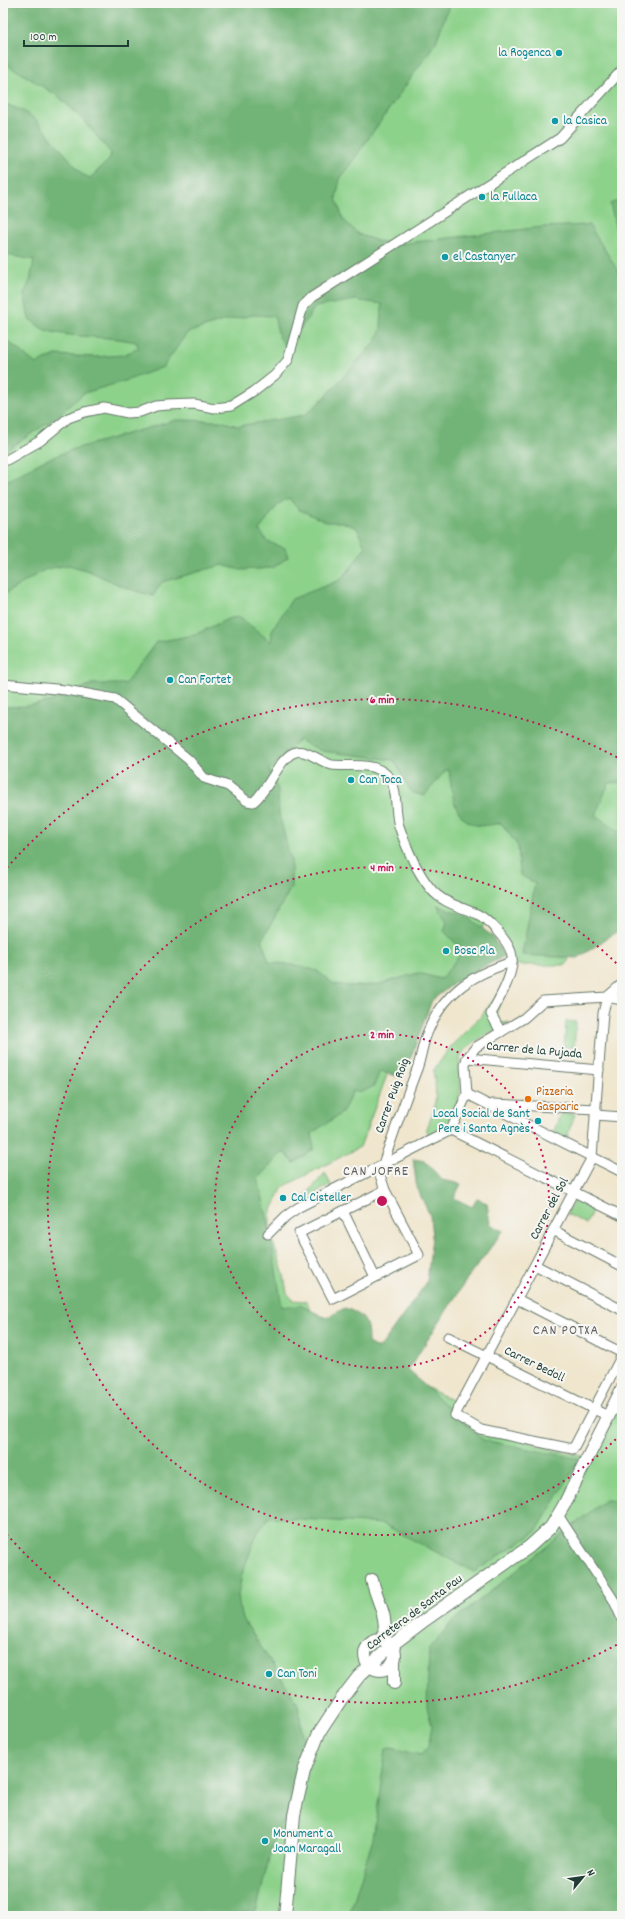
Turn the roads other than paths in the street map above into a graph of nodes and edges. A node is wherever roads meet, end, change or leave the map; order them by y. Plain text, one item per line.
1 (621, 72) edge
2 (3, 462) edge
3 (3, 684) edge
4 (512, 962) junction
5 (622, 984) edge
6 (607, 997) junction
7 (622, 1000) edge
8 (501, 1032) junction
9 (466, 1058) junction
10 (599, 1070) junction
11 (467, 1094) junction
12 (490, 1104) junction
13 (596, 1112) junction
14 (622, 1117) edge
15 (451, 1130) junction
16 (592, 1157) junction
17 (383, 1164) junction
18 (622, 1172) edge
19 (385, 1190) junction
20 (574, 1191) junction
21 (343, 1211) junction
22 (622, 1216) edge
23 (553, 1230) junction
24 (268, 1234) dead end
25 (535, 1265) junction
26 (622, 1266) edge
27 (375, 1277) junction
28 (517, 1299) junction
29 (622, 1310) edge
30 (448, 1337) dead end
31 (622, 1354) edge
32 (487, 1356) junction
33 (622, 1389) edge
34 (593, 1409) junction
35 (608, 1416) junction
36 (558, 1515) junction
37 (372, 1580) dead end
38 (622, 1619) edge
39 (408, 1633) junction
40 (391, 1651) junction
41 (372, 1668) junction
42 (285, 1916) edge

1 - 2 street
3 - 4 street
4 - 8 street
4 - 17 street, Carrer Puig Roig
5 - 6 street
6 - 7 street
6 - 8 street
6 - 10 street, Carrer del Sol
8 - 9 street
9 - 10 street, Carrer de la Pujada
9 - 11 street
10 - 13 street, Carrer del Sol
11 - 12 street
11 - 15 street
12 - 13 street
12 - 16 street
13 - 14 street
13 - 16 street, Carrer del Sol
15 - 17 street
15 - 20 street
16 - 18 street
16 - 20 street, Carrer del Sol
17 - 19 street, Carrer Puig Roig
17 - 24 street
19 - 21 street
19 - 27 street, Carrer Puig Roig
20 - 22 street
20 - 23 street, Carrer del Sol
21 - 27 street
21 - 27 street
23 - 25 street, Carrer del Sol
23 - 26 street
25 - 28 street, Carrer del Sol
25 - 29 street
28 - 31 street
28 - 32 street, Carrer del Sol
30 - 32 street, Carrer Bedoll
31 - 34 street
32 - 34 street, Carrer Bedoll
32 - 34 street, Carrer del Sol
33 - 35 main road, Carretera de Santa Pau
34 - 35 street, Carrer Bedoll
35 - 36 main road, Carretera de Santa Pau
36 - 38 street
36 - 39 main road, Carretera de Santa Pau
37 - 40 main road
39 - 40 main road
39 - 40 main road
40 - 41 main road, Carretera de Santa Pau
40 - 41 main road
41 - 42 main road

